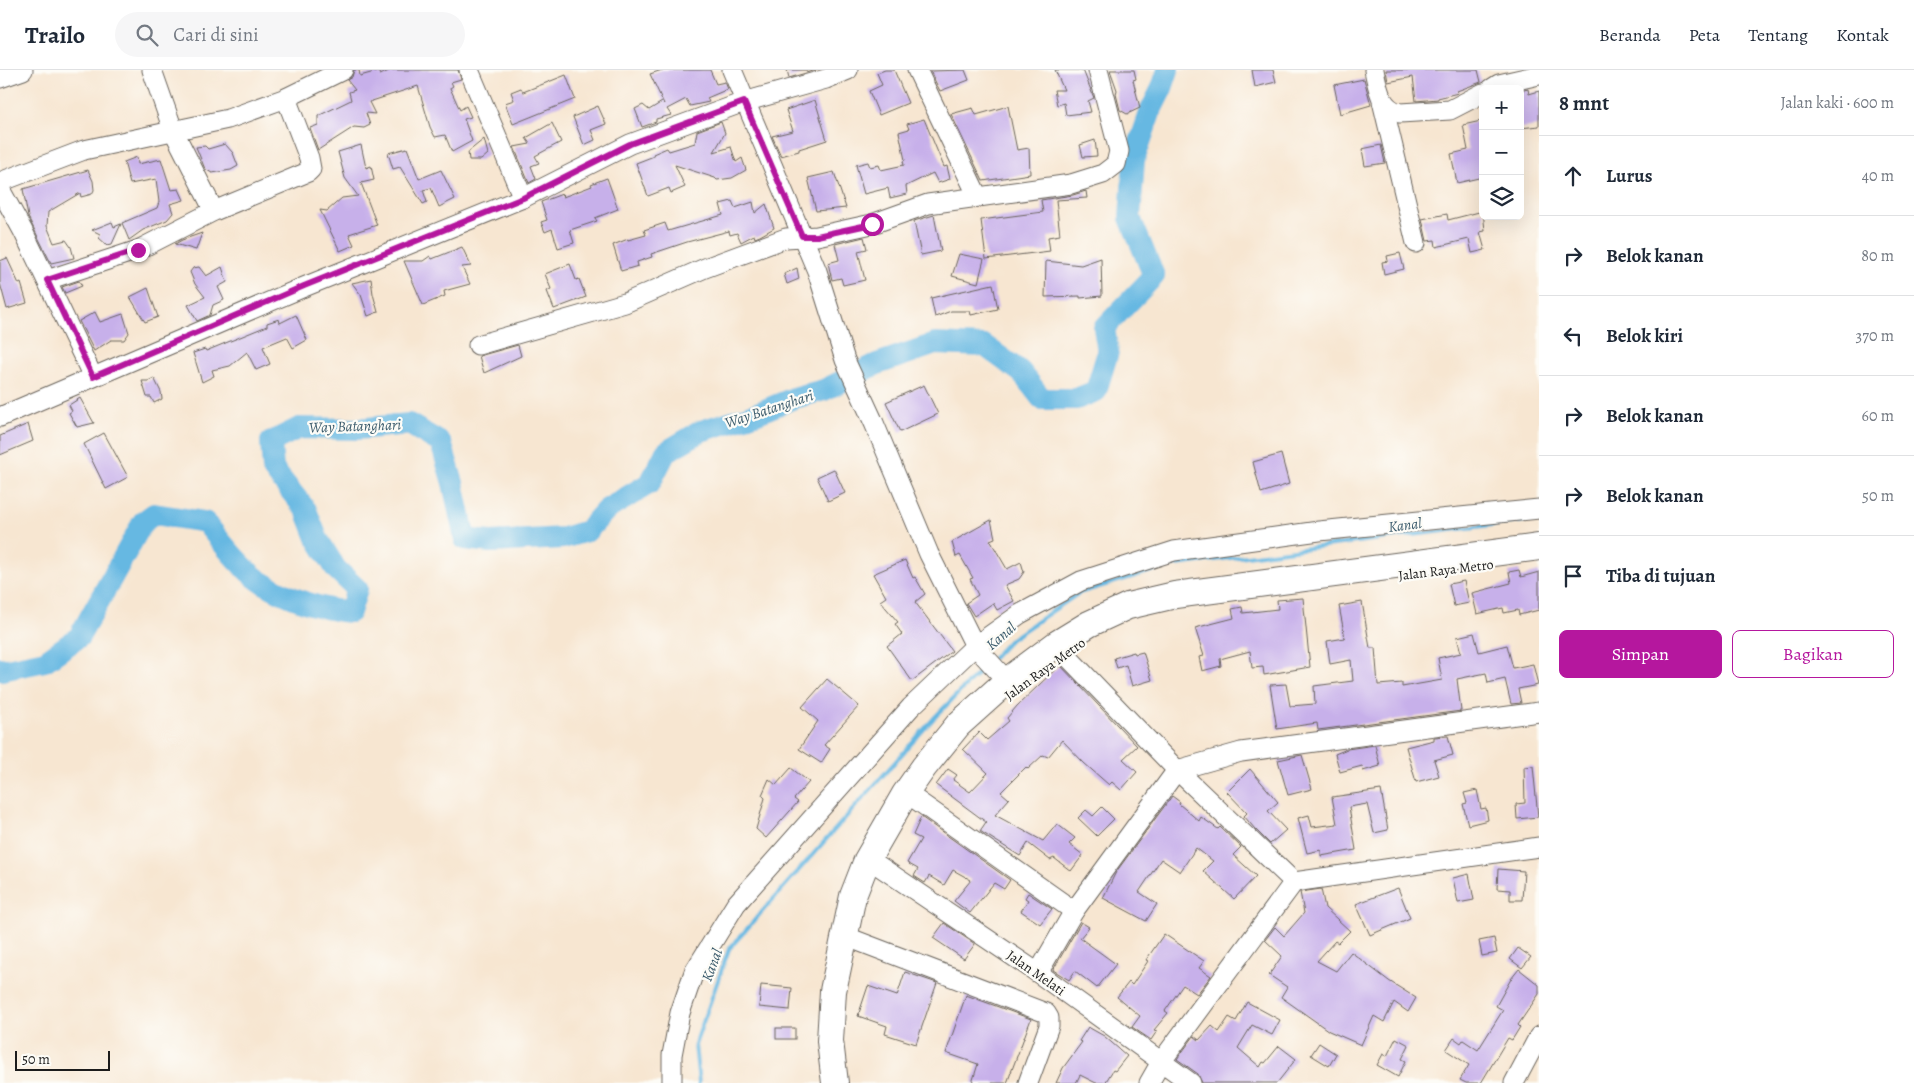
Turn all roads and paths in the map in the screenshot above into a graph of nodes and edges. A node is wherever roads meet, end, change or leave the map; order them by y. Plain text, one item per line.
1 (24, 70) edge
2 (152, 70) edge
3 (343, 70) edge
4 (469, 70) edge
5 (732, 70) edge
6 (848, 70) edge
7 (917, 70) edge
8 (1098, 70) edge
9 (1374, 70) edge
10 (1539, 75) edge
11 (0, 78) edge
12 (1497, 83) edge
13 (1479, 95) edge
14 (286, 98) junction
15 (1382, 101) junction
16 (744, 102) junction
17 (174, 130) junction
18 (0, 182) edge
19 (0, 189) edge
20 (978, 197) junction
21 (523, 198) junction
22 (214, 211) junction
23 (802, 236) junction
24 (1416, 243) dead end
25 (47, 280) junction
26 (478, 345) dead end
27 (93, 377) junction
28 (0, 417) edge
29 (1539, 508) edge
30 (1539, 547) edge
31 (1539, 558) edge
32 (1307, 582) junction
33 (979, 650) junction
34 (1064, 653) junction
35 (1002, 675) junction
36 (1539, 712) edge
37 (1177, 770) junction
38 (915, 799) junction
39 (1539, 847) edge
40 (879, 866) junction
41 (1294, 882) junction
42 (1074, 911) junction
43 (856, 940) junction
44 (1038, 973) junction
45 (1539, 1036) edge
46 (1161, 1062) junction
47 (672, 1083) edge
48 (835, 1083) edge
49 (849, 1083) edge
50 (1028, 1083) edge
51 (1149, 1083) edge
52 (1191, 1083) edge
53 (1514, 1083) edge

1 - 11 street
2 - 17 street
3 - 14 street
4 - 21 street
5 - 16 street
6 - 16 street
7 - 20 street
8 - 20 street
9 - 15 street
10 - 12 street
13 - 15 street
14 - 17 street
14 - 22 street
15 - 24 street
16 - 21 street
16 - 23 street
17 - 18 street
17 - 22 street
19 - 25 street
20 - 23 street
21 - 27 street
22 - 25 street
23 - 26 street
23 - 33 street
25 - 27 street
27 - 28 street
29 - 33 street
30 - 32 highway
31 - 32 highway, Jalan Raya Metro
32 - 34 highway, Jalan Raya Metro
32 - 35 highway
33 - 35 street
33 - 47 street
34 - 37 street
34 - 38 highway, Jalan Raya Metro
35 - 48 highway
36 - 37 street
37 - 41 street
37 - 42 street
38 - 40 highway, Jalan Raya Metro
38 - 42 street
39 - 41 street
40 - 43 highway, Jalan Raya Metro
40 - 44 street, Jalan Melati
41 - 46 street
42 - 44 street
43 - 49 highway, Jalan Raya Metro
43 - 50 street
44 - 46 street, Jalan Melati
45 - 53 street
46 - 51 street
46 - 52 street, Jalan Melati

